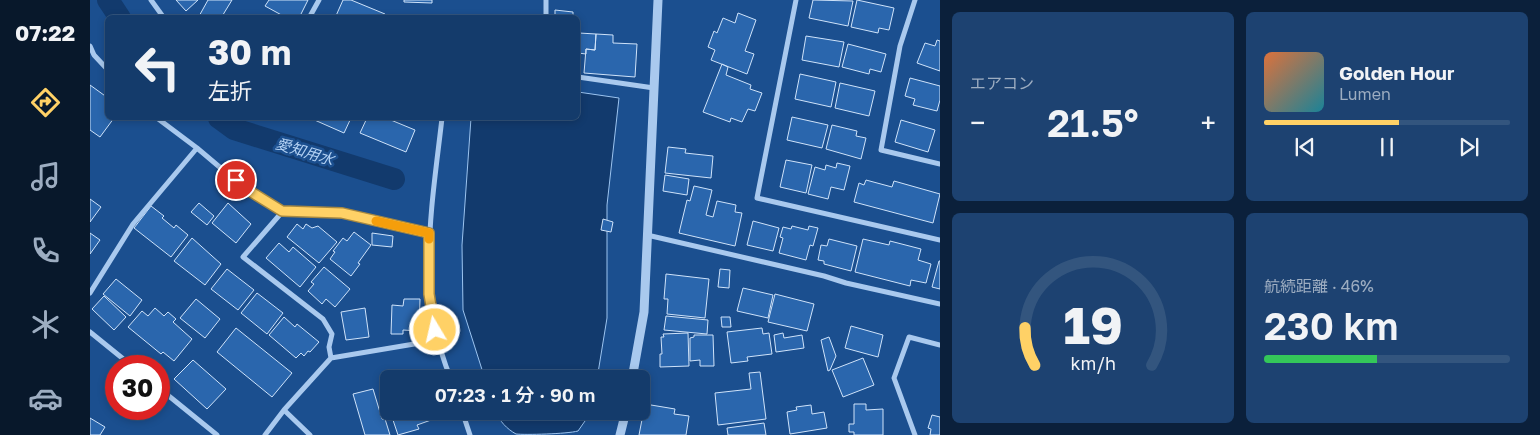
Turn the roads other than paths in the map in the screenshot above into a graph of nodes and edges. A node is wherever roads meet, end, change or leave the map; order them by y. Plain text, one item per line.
1 (151, 0) edge
2 (319, 0) edge
3 (546, 0) edge
4 (658, 0) edge
5 (796, 0) edge
6 (915, 0) edge
7 (162, 15) edge
8 (312, 15) edge
9 (546, 15) edge
10 (90, 46) edge
11 (92, 57) edge
12 (105, 68) edge
13 (580, 77) edge
14 (654, 88) junction
15 (160, 120) edge
16 (442, 120) edge
17 (197, 148) junction
18 (940, 164) edge
19 (282, 211) junction
20 (429, 233) junction
21 (646, 235) junction
22 (940, 240) edge
23 (90, 293) edge
24 (940, 304) edge
25 (90, 332) edge
26 (438, 340) junction
27 (940, 345) edge
28 (118, 355) edge
29 (331, 358) junction
30 (447, 370) edge
31 (634, 370) edge
32 (170, 397) edge
33 (284, 410) junction
34 (465, 420) edge
35 (624, 420) edge
36 (217, 435) edge
37 (265, 435) edge
38 (310, 435) edge
39 (470, 435) edge
40 (620, 435) edge
41 (915, 435) edge

1 - 7 street
2 - 8 street
3 - 9 street
4 - 14 street
5 - 22 street
6 - 18 street
10 - 11 street
11 - 12 street
13 - 14 street
14 - 21 street
15 - 17 street
16 - 20 street
17 - 19 street
17 - 23 street
19 - 20 street
19 - 29 street
20 - 26 street
21 - 24 street
21 - 31 street
25 - 28 street
26 - 29 street
26 - 30 street
27 - 41 street
29 - 33 street
32 - 36 street
33 - 37 street
33 - 38 street
34 - 39 street
35 - 40 street

